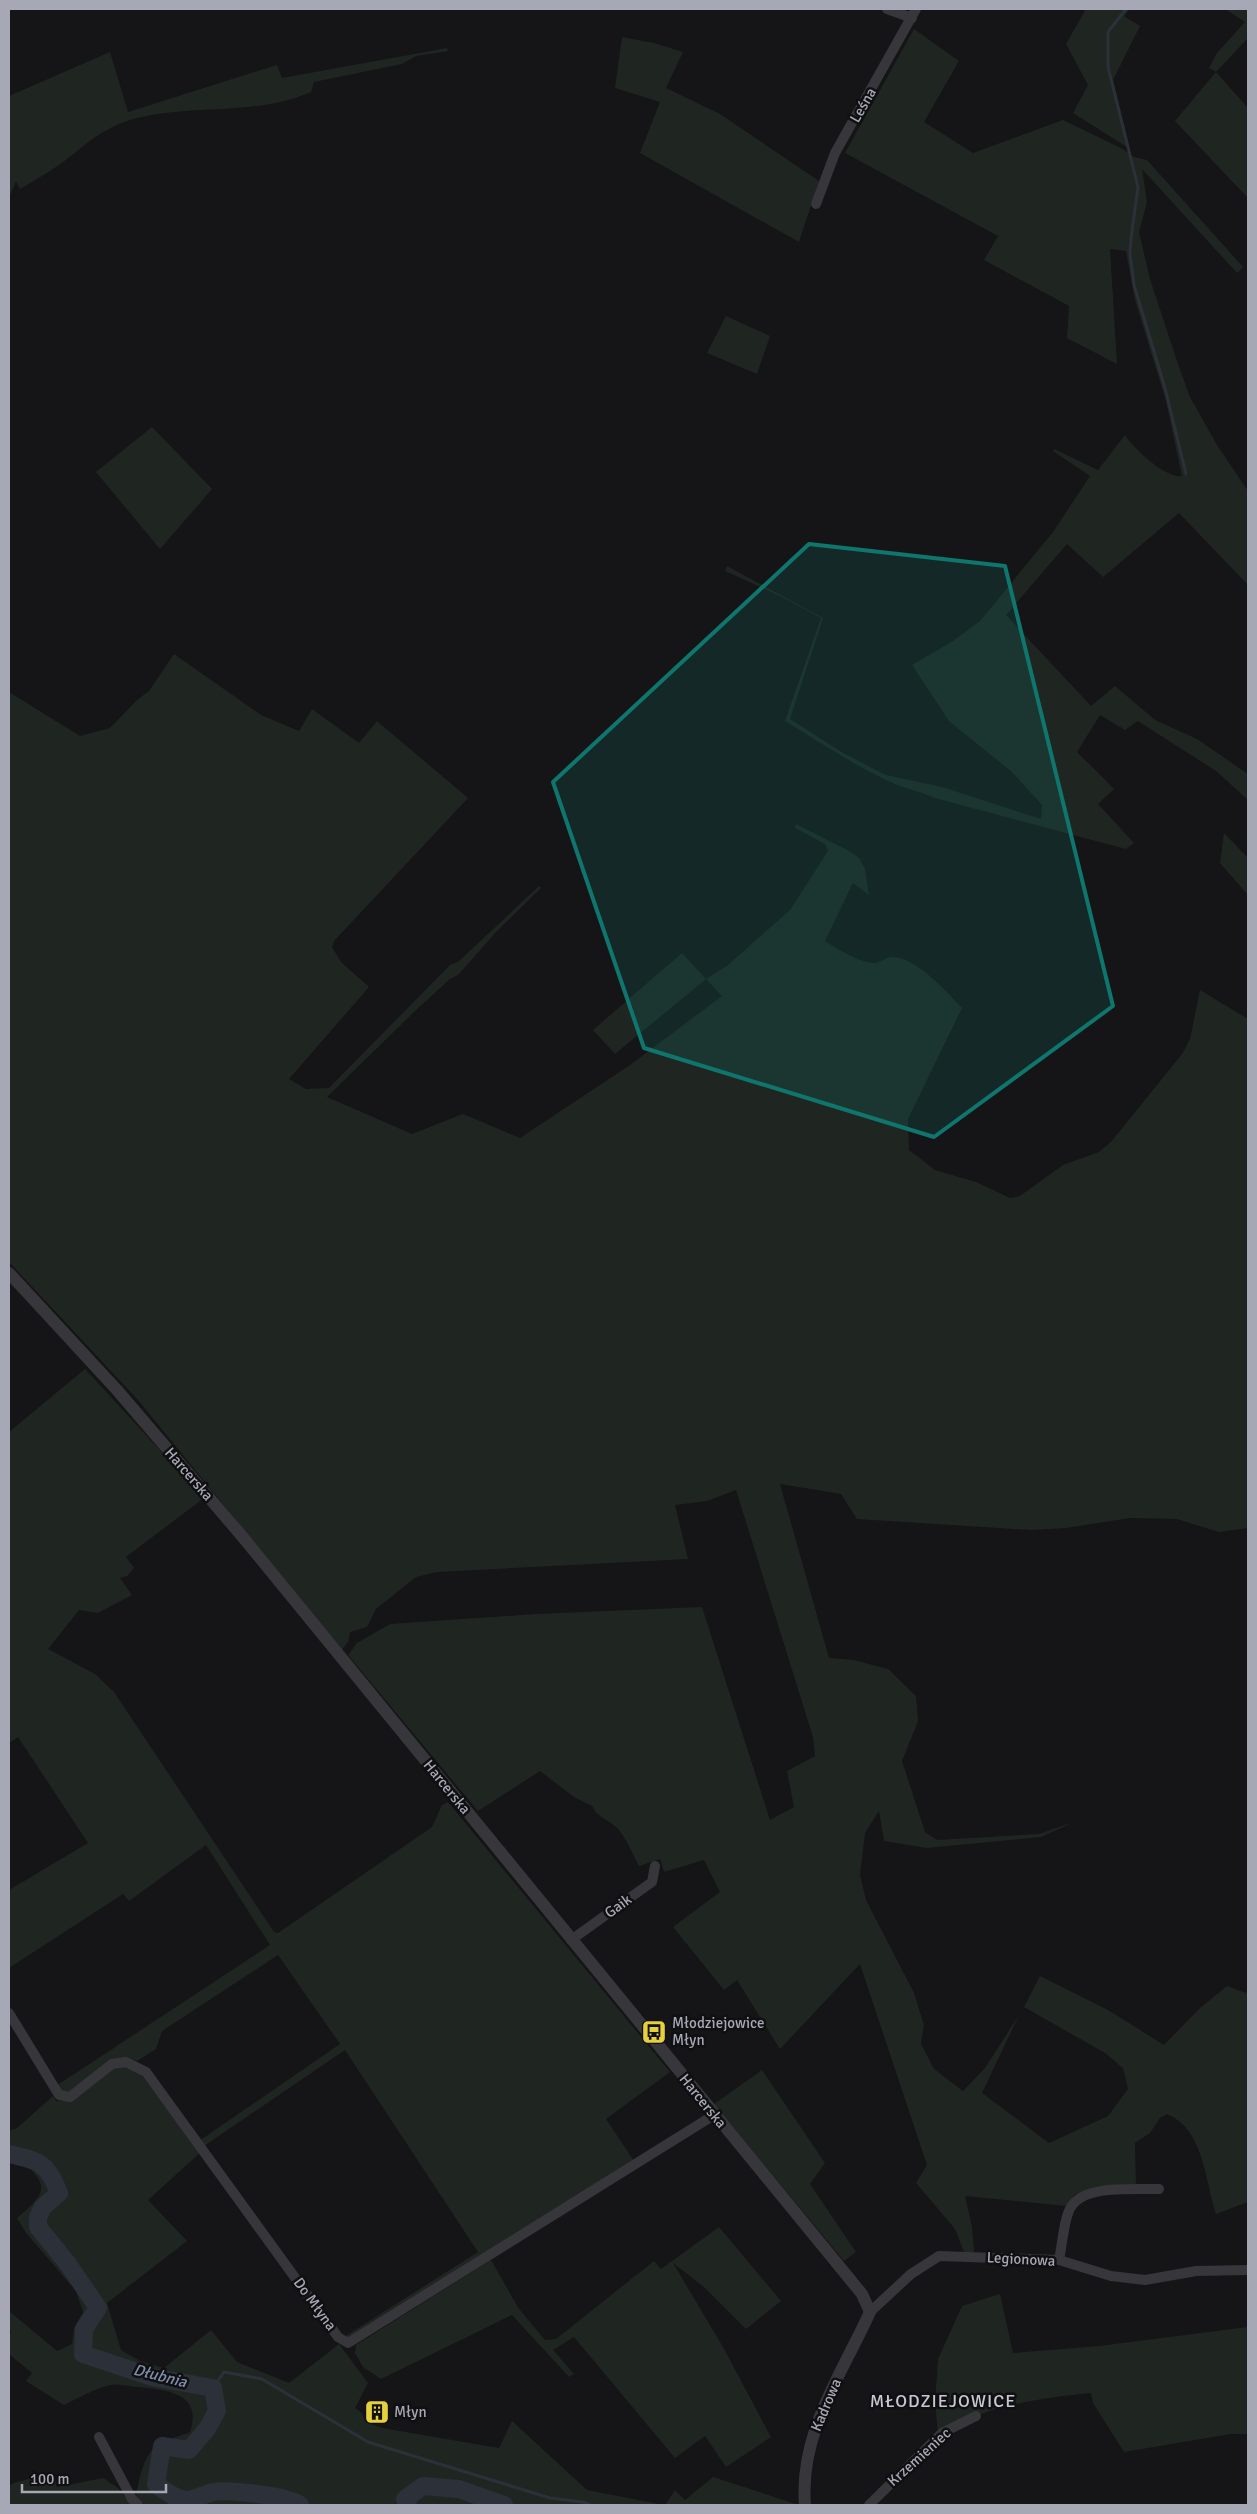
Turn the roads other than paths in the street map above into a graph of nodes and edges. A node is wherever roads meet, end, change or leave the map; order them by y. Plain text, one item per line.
1 (887, 9) edge
2 (914, 13) edge
3 (816, 204) dead end
4 (9, 1273) edge
5 (655, 1866) dead end
6 (572, 1940) junction
7 (9, 2014) edge
8 (714, 2115) junction
9 (1159, 2189) dead end
10 (1059, 2260) junction
11 (1248, 2270) edge
12 (870, 2312) junction
13 (976, 2416) dead end
14 (99, 2437) dead end
15 (138, 2505) edge
16 (805, 2505) edge
17 (869, 2505) edge

1 - 2 street
2 - 3 street, Leśna
4 - 6 street, Harcerska
5 - 6 street, Gaik
6 - 8 street, Harcerska
7 - 8 street, Do Młyna
8 - 12 street, Harcerska
9 - 10 street
10 - 11 street, Legionowa
10 - 12 street, Legionowa
12 - 16 street, Kadrowa
13 - 17 street, Krzemieniec
14 - 15 street

